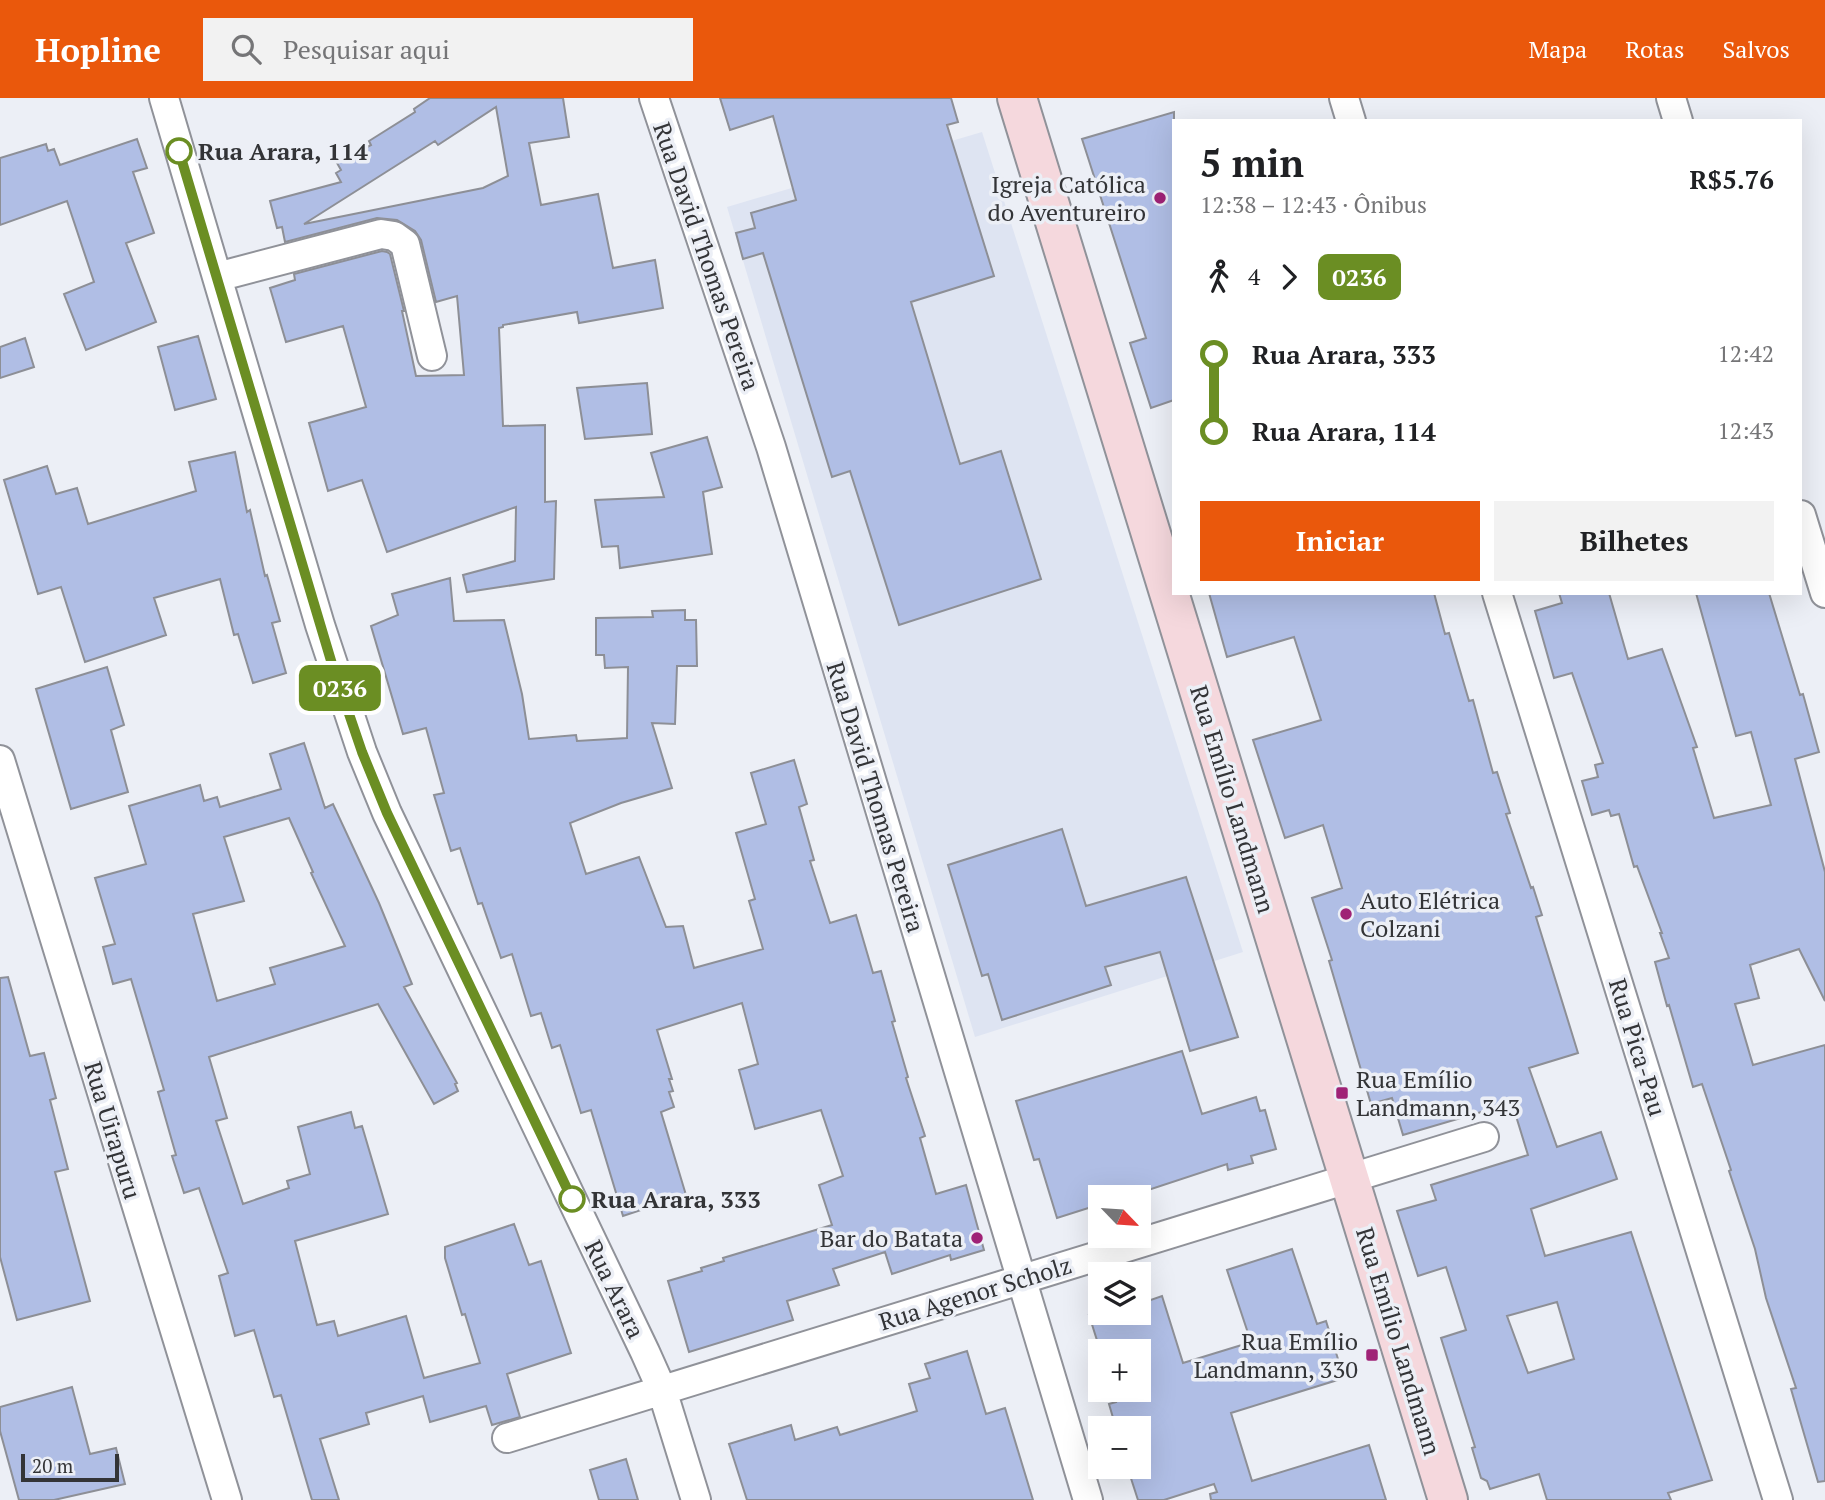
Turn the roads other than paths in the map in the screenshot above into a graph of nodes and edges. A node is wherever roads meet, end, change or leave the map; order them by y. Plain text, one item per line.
1 (164, 98) edge
2 (654, 98) edge
3 (1017, 98) edge
4 (1344, 98) edge
5 (1671, 98) edge
6 (1350, 119) edge
7 (1677, 119) edge
8 (217, 277) junction
9 (432, 356) dead end
10 (1802, 518) edge
11 (1825, 593) edge
12 (1498, 595) edge
13 (0, 760) edge
14 (1484, 1137) dead end
15 (1349, 1178) junction
16 (1021, 1279) junction
17 (662, 1390) junction
18 (507, 1438) dead end
19 (227, 1500) edge
20 (696, 1500) edge
21 (1088, 1500) edge
22 (1448, 1500) edge
23 (1778, 1500) edge

1 - 8 street, Rua Arara
2 - 16 street, Rua David Thomas Pereira
3 - 15 street, Rua Emílio Landmann
4 - 6 street
5 - 7 street
8 - 9 street
8 - 17 street, Rua Arara
10 - 11 street
12 - 23 street, Rua Pica-Pau
13 - 19 street, Rua Uirapuru
14 - 15 street, Rua Agenor Scholz
15 - 16 street, Rua Agenor Scholz
15 - 22 street, Rua Emílio Landmann
16 - 17 street, Rua Agenor Scholz
16 - 21 street, Rua David Thomas Pereira
17 - 18 street, Rua Agenor Scholz
17 - 20 street, Rua Arara

